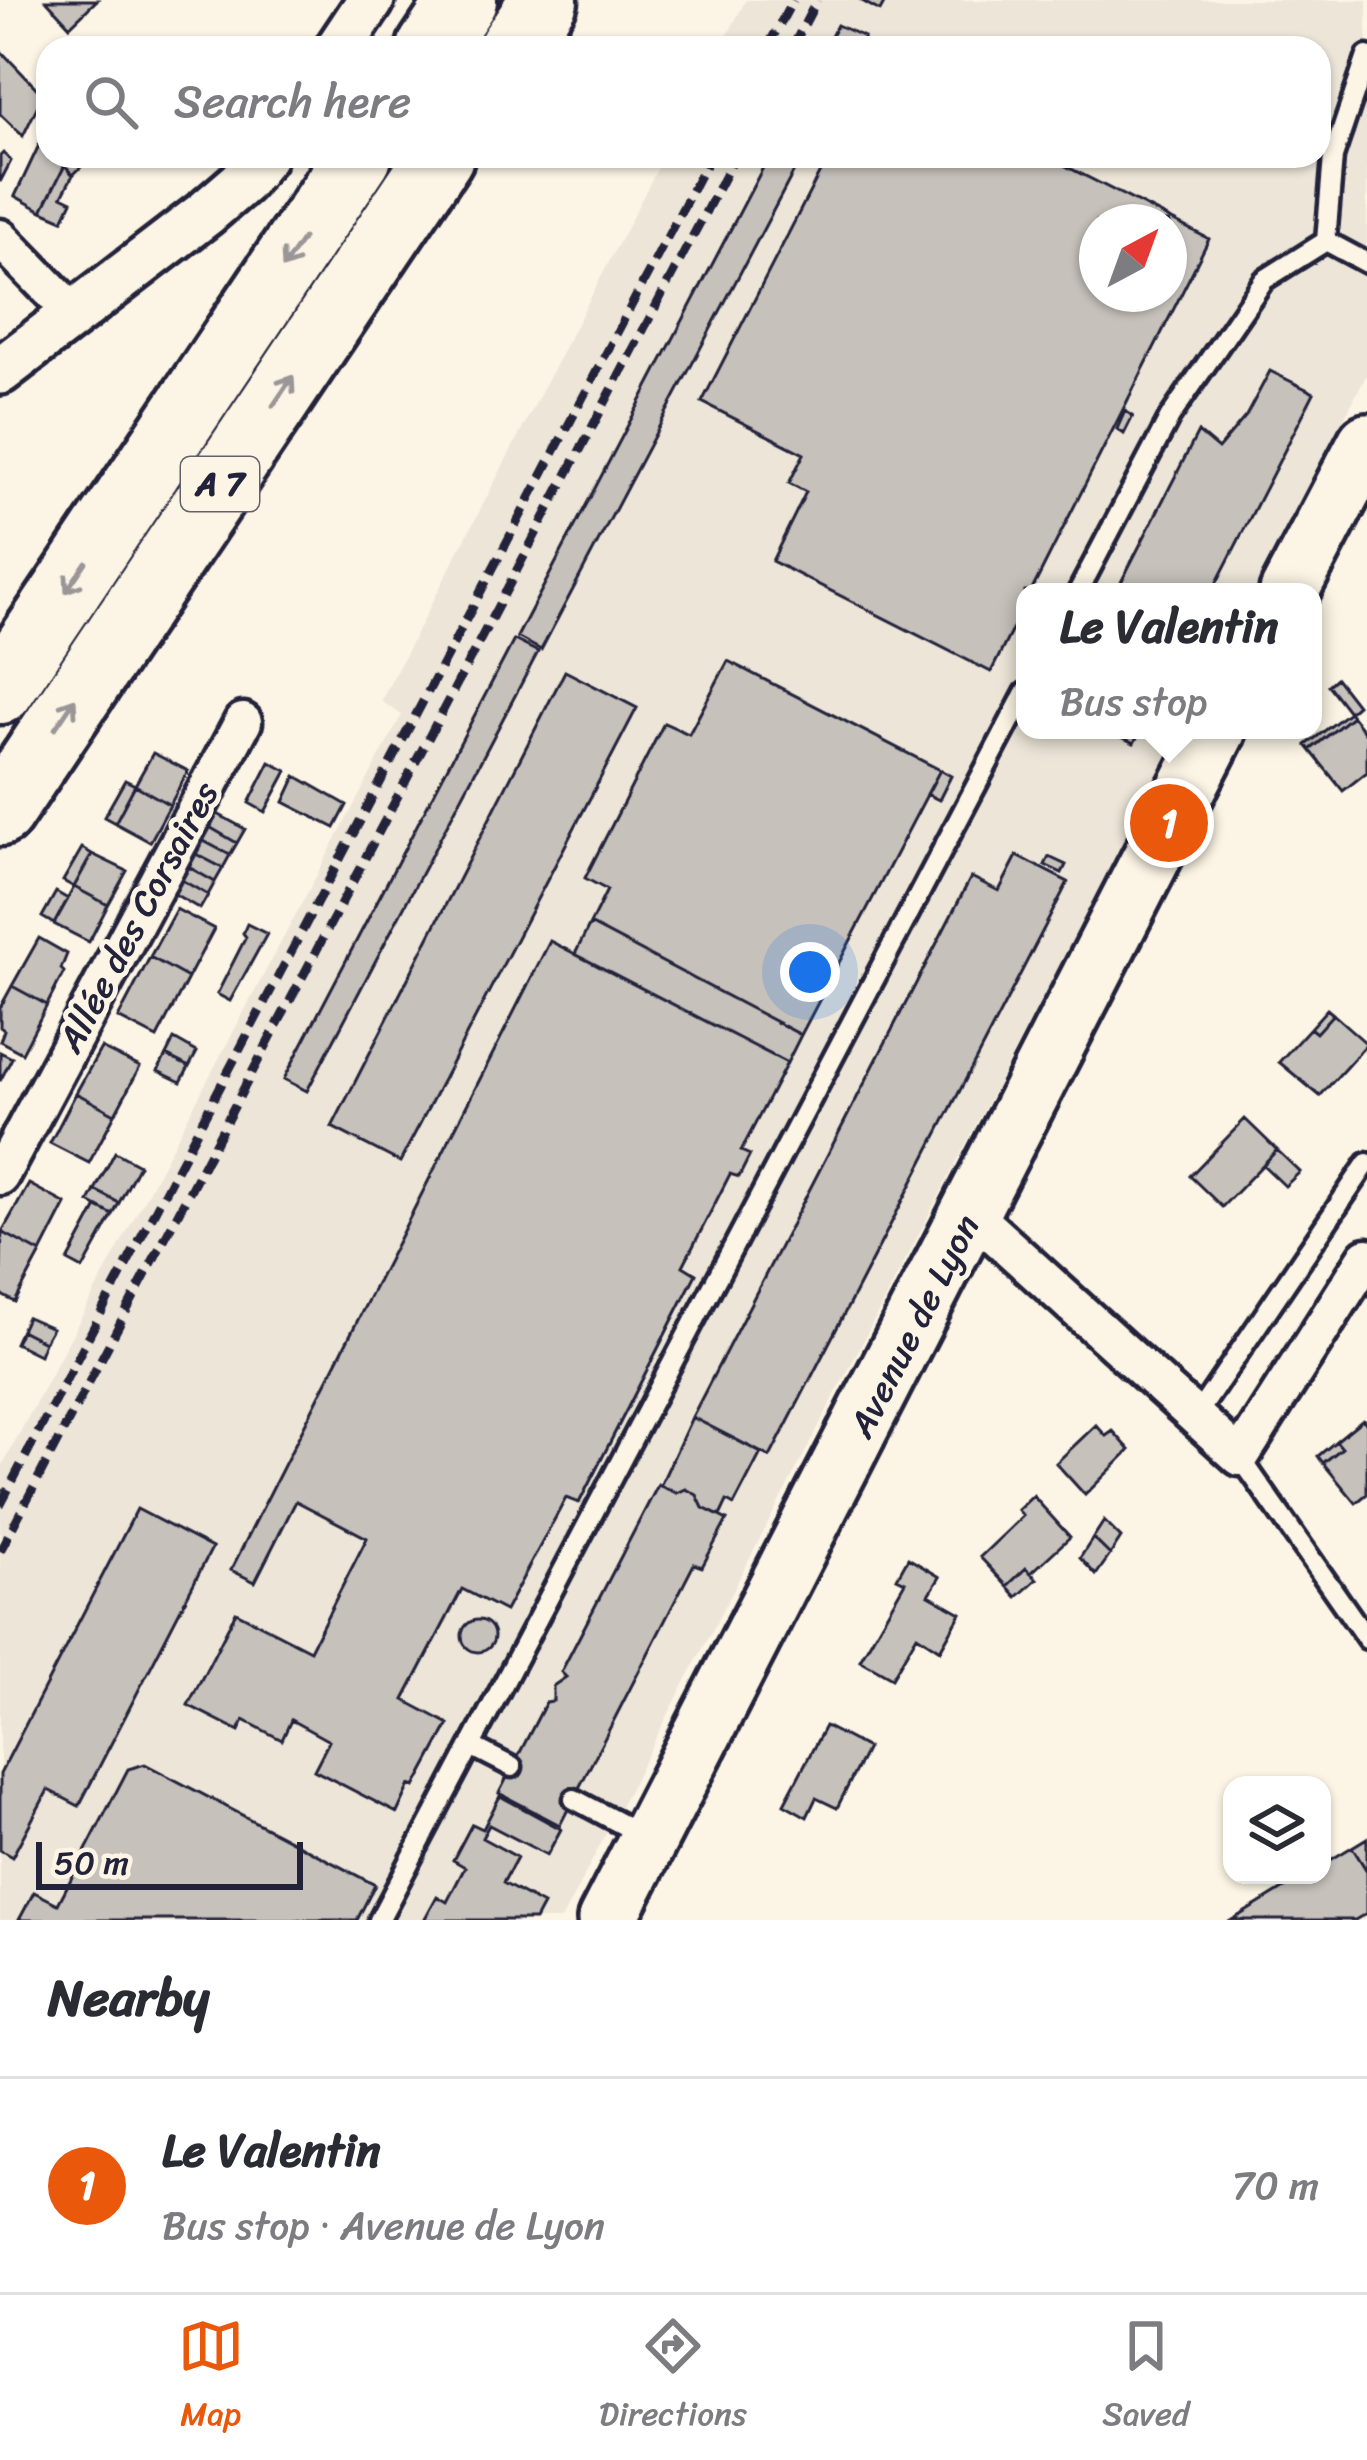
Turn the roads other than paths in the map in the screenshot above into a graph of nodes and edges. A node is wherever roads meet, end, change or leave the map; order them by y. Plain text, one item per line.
1 (371, 0) edge
2 (464, 0) edge
3 (544, 0) edge
4 (347, 36) edge
5 (439, 36) edge
6 (520, 36) edge
7 (1367, 56) edge
8 (253, 168) edge
9 (350, 168) edge
10 (432, 168) edge
11 (0, 238) edge
12 (1326, 241) junction
13 (1367, 262) edge
14 (75, 314) junction
15 (0, 371) edge
16 (1367, 443) edge
17 (1083, 583) edge
18 (1294, 583) edge
19 (0, 689) edge
20 (1016, 710) edge
21 (243, 722) dead end
22 (1212, 739) edge
23 (0, 812) edge
24 (1367, 1163) edge
25 (0, 1176) edge
26 (972, 1214) junction
27 (1367, 1257) edge
28 (1201, 1420) junction
29 (1240, 1457) junction
30 (1367, 1639) edge
31 (471, 1746) junction
32 (512, 1767) dead end
33 (574, 1799) dead end
34 (650, 1838) junction
35 (379, 1920) edge
36 (607, 1920) edge

1 - 4 street
2 - 5 highway
3 - 6 highway
7 - 12 lane
8 - 14 street
9 -> 19 highway, A 7
23 -> 10 highway, A 7
11 - 14 street
12 - 13 lane
12 - 17 lane
14 - 15 street
16 - 18 main road
20 - 31 lane
21 - 25 street, Allée des Corsaires
22 - 26 main road, Avenue de Lyon
24 - 28 lane
26 - 28 street
26 - 34 main road, Avenue de Lyon
27 - 29 street
28 - 29 street
29 - 30 lane
31 - 32 lane
31 - 35 lane
33 - 34 lane
34 - 36 main road, Avenue de Lyon

